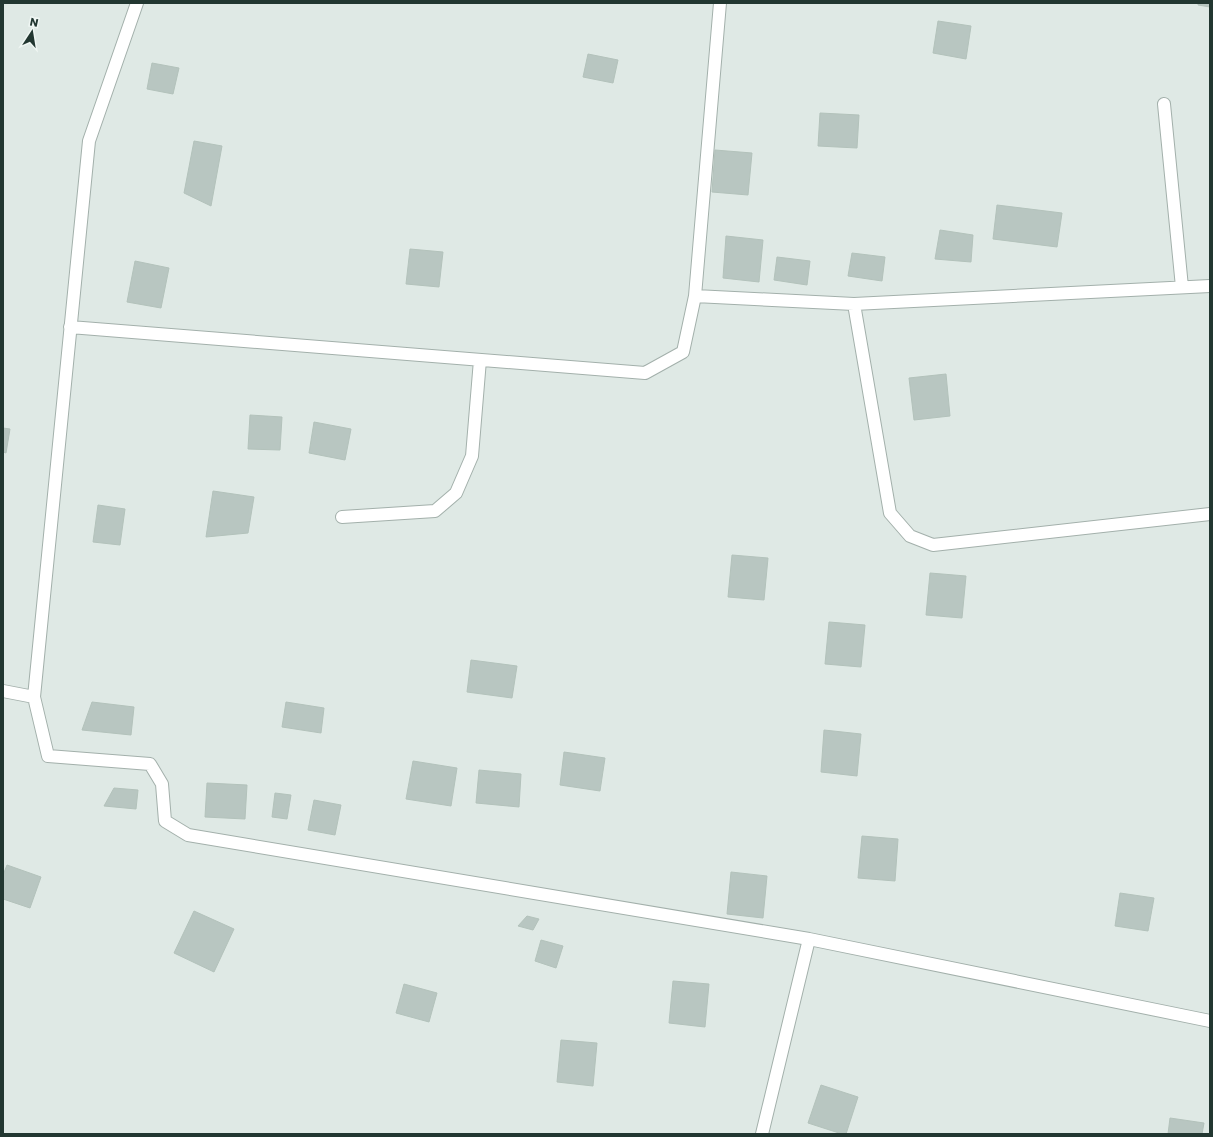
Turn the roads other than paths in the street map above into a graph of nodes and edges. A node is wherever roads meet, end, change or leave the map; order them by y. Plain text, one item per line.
1 (137, 3) edge
2 (720, 3) edge
3 (1164, 104) dead end
4 (1210, 286) edge
5 (1182, 287) junction
6 (695, 296) junction
7 (854, 304) junction
8 (70, 327) junction
9 (480, 360) junction
10 (1210, 514) edge
11 (342, 517) dead end
12 (3, 691) edge
13 (34, 697) junction
14 (809, 938) junction
15 (1210, 1021) edge
16 (762, 1134) edge

1 - 8 street
2 - 6 street
3 - 5 street
4 - 5 street
5 - 7 street
6 - 7 street
6 - 9 street
7 - 10 street
8 - 9 street
8 - 13 street
9 - 11 street
12 - 13 street
13 - 14 street
14 - 15 street
14 - 16 street

